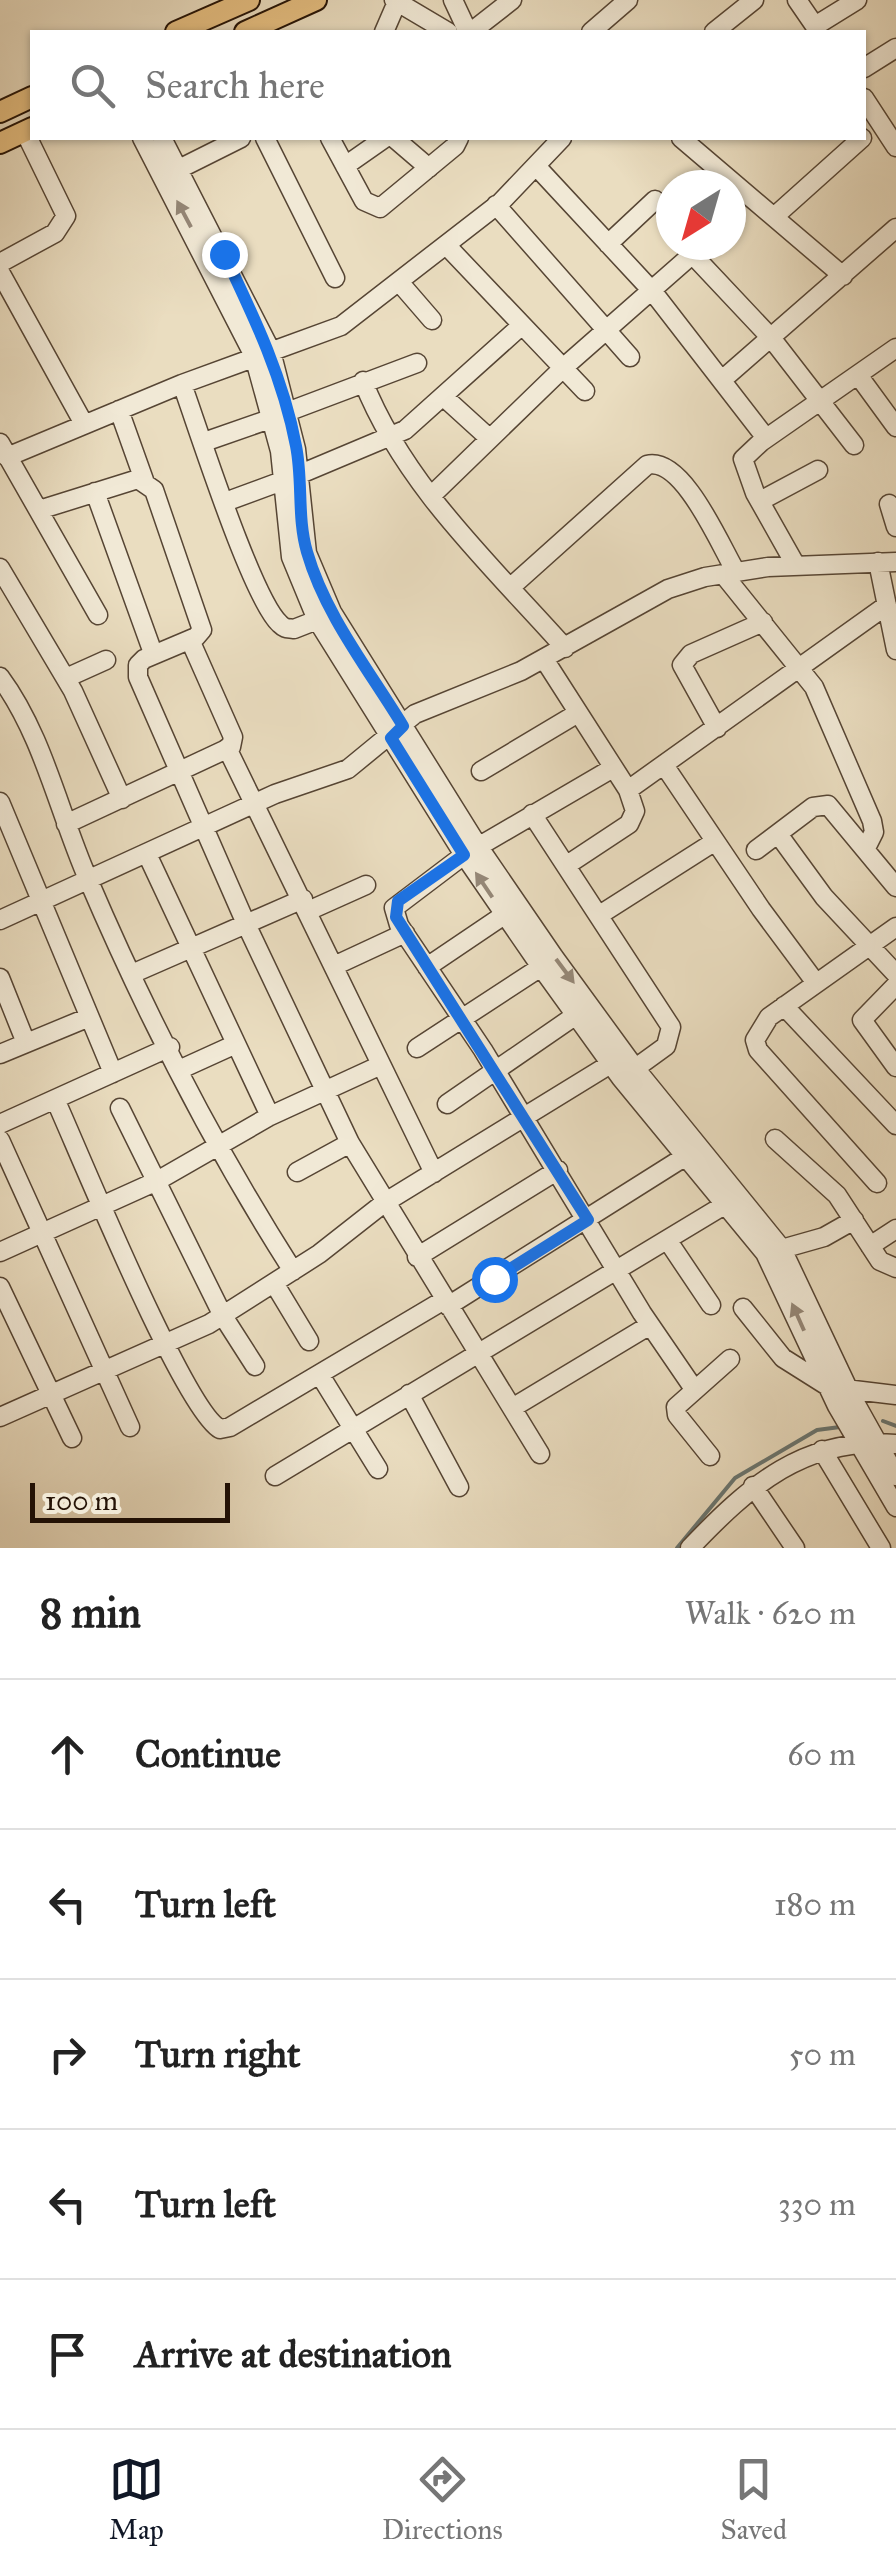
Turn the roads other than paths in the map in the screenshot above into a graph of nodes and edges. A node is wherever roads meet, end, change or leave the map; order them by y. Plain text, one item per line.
1 (249, 0) edge
2 (316, 0) edge
3 (453, 0) edge
4 (512, 0) edge
5 (628, 0) edge
6 (754, 0) edge
7 (797, 0) edge
8 (857, 0) edge
9 (396, 1) edge
10 (284, 7) edge
11 (817, 29) edge
12 (181, 30) edge
13 (249, 30) edge
14 (385, 30) edge
15 (445, 30) edge
16 (469, 30) edge
17 (473, 30) edge
18 (593, 30) edge
19 (716, 30) edge
20 (896, 48) edge
21 (866, 67) edge
22 (30, 98) edge
23 (866, 101) edge
24 (0, 112) edge
25 (880, 122) junction
26 (28, 130) edge
27 (866, 134) edge
28 (32, 140) edge
29 (143, 140) edge
30 (163, 140) edge
31 (236, 140) edge
32 (266, 140) edge
33 (331, 140) edge
34 (382, 140) edge
35 (396, 140) edge
36 (457, 140) edge
37 (560, 140) edge
38 (689, 140) edge
39 (833, 140) edge
40 (859, 140) edge
41 (0, 143) edge
42 (896, 148) edge
43 (844, 153) junction
44 (346, 166) junction
45 (536, 166) junction
46 (429, 168) junction
47 (179, 169) junction
48 (655, 200) dead end
49 (496, 205) junction
50 (774, 216) junction
51 (896, 228) edge
52 (608, 244) junction
53 (447, 246) junction
54 (688, 260) edge
55 (706, 260) edge
56 (0, 263) edge
57 (0, 272) edge
58 (843, 276) junction
59 (335, 278) dead end
60 (400, 283) junction
61 (654, 292) junction
62 (432, 320) dead end
63 (522, 325) junction
64 (608, 332) junction
65 (772, 338) junction
66 (896, 348) edge
67 (263, 354) junction
68 (630, 357) dead end
69 (417, 363) dead end
70 (563, 368) junction
71 (858, 375) junction
72 (722, 380) junction
73 (363, 381) junction
74 (182, 384) junction
75 (585, 392) dead end
76 (446, 398) junction
77 (820, 401) junction
78 (119, 410) junction
79 (278, 415) junction
80 (84, 424) junction
81 (896, 427) edge
82 (489, 438) junction
83 (766, 438) junction
84 (388, 439) junction
85 (204, 442) junction
86 (854, 445) dead end
87 (4, 450) edge
88 (818, 470) dead end
89 (290, 478) junction
90 (144, 480) junction
91 (94, 492) junction
92 (431, 496) junction
93 (760, 501) junction
94 (225, 502) junction
95 (889, 504) dead end
96 (39, 510) junction
97 (896, 528) edge
98 (887, 562) edge
99 (795, 564) junction
100 (0, 568) edge
101 (730, 573) junction
102 (511, 587) junction
103 (887, 605) junction
104 (98, 614) dead end
105 (318, 620) junction
106 (762, 622) junction
107 (190, 640) junction
108 (895, 641) edge
109 (564, 648) junction
110 (153, 654) junction
111 (544, 659) junction
112 (106, 660) dead end
113 (800, 668) junction
114 (0, 677) edge
115 (66, 678) junction
116 (578, 712) junction
117 (717, 728) junction
118 (397, 732) junction
119 (226, 749) junction
120 (664, 765) junction
121 (614, 768) junction
122 (482, 772) dead end
123 (181, 773) junction
124 (628, 790) junction
125 (122, 799) junction
126 (0, 802) edge
127 (256, 803) junction
128 (532, 814) junction
129 (66, 824) junction
130 (203, 828) junction
131 (778, 834) junction
132 (7, 839) edge
133 (714, 842) junction
134 (866, 848) junction
135 (756, 850) dead end
136 (471, 851) junction
137 (147, 854) junction
138 (567, 865) junction
139 (88, 880) junction
140 (366, 885) dead end
141 (896, 887) edge
142 (40, 902) junction
143 (305, 905) junction
144 (504, 914) junction
145 (601, 914) junction
146 (0, 920) edge
147 (247, 926) junction
148 (896, 926) edge
149 (404, 933) junction
150 (869, 946) junction
151 (191, 949) junction
152 (334, 966) junction
153 (427, 967) junction
154 (541, 967) junction
155 (134, 973) junction
156 (896, 974) edge
157 (0, 978) edge
158 (816, 983) junction
159 (896, 985) edge
160 (784, 1006) junction
161 (576, 1016) junction
162 (461, 1017) junction
163 (87, 1018) junction
164 (26, 1043) junction
165 (236, 1044) junction
166 (170, 1047) junction
167 (416, 1048) dead end
168 (0, 1054) edge
169 (381, 1064) junction
170 (896, 1067) edge
171 (181, 1069) junction
172 (623, 1070) junction
173 (496, 1071) junction
174 (112, 1073) junction
175 (324, 1089) junction
176 (56, 1099) junction
177 (447, 1104) dead end
178 (120, 1108) dead end
179 (270, 1116) junction
180 (526, 1118) junction
181 (0, 1124) edge
182 (896, 1125) edge
183 (775, 1139) dead end
184 (0, 1140) edge
185 (350, 1143) junction
186 (216, 1146) junction
187 (686, 1156) junction
188 (558, 1170) junction
189 (297, 1172) dead end
190 (434, 1173) junction
191 (157, 1180) junction
192 (877, 1183) dead end
193 (384, 1203) junction
194 (726, 1204) junction
195 (103, 1206) junction
196 (588, 1220) junction
197 (854, 1220) junction
198 (896, 1229) edge
199 (41, 1234) junction
200 (668, 1241) junction
201 (870, 1246) junction
202 (773, 1251) junction
203 (0, 1252) edge
204 (417, 1257) junction
205 (896, 1268) edge
206 (293, 1271) junction
207 (618, 1271) junction
208 (274, 1283) junction
209 (2, 1296) edge
210 (446, 1303) junction
211 (711, 1306) dead end
212 (743, 1308) dead end
213 (223, 1316) junction
214 (650, 1325) junction
215 (310, 1341) dead end
216 (167, 1346) junction
217 (478, 1356) junction
218 (730, 1358) dead end
219 (255, 1366) dead end
220 (108, 1372) junction
221 (320, 1375) junction
222 (694, 1389) junction
223 (409, 1394) junction
224 (896, 1394) edge
225 (842, 1395) junction
226 (51, 1396) junction
227 (512, 1408) junction
228 (0, 1418) edge
229 (130, 1426) dead end
230 (353, 1427) junction
231 (72, 1438) dead end
232 (870, 1438) edge
233 (822, 1450) junction
234 (540, 1454) dead end
235 (710, 1456) dead end
236 (378, 1470) dead end
237 (275, 1476) dead end
238 (896, 1476) edge
239 (458, 1486) dead end
240 (753, 1486) junction
241 (896, 1507) edge
242 (706, 1532) junction
243 (690, 1548) edge
244 (717, 1548) edge
245 (795, 1548) edge
246 (881, 1548) edge

1 - 12 main road
2 - 10 main road
3 - 16 street
4 - 17 street
5 - 18 street
6 - 19 street
7 - 11 street
8 - 11 street
9 - 14 street
9 - 15 street
10 - 13 main road
20 - 21 street
22 - 24 main road
23 - 25 street
25 - 27 street
25 - 42 street
26 - 41 main road
28 - 56 street
67 -> 29 street
30 - 47 street
31 - 47 street
32 - 59 street
33 - 44 street
34 - 44 street
35 - 46 street
36 - 46 street
37 - 45 street
38 - 50 street
39 - 43 street
40 - 43 street
43 - 50 street
44 - 46 street
45 - 49 street
45 - 52 street
47 - 67 street
48 - 52 street
49 - 53 street
49 - 64 street
50 - 58 street
51 - 58 street
52 - 61 street
53 - 60 street
53 - 63 street
54 - 61 street
55 - 65 street
57 - 80 street
58 - 65 street
60 - 62 street
60 - 67 street
61 - 64 street
61 - 72 street
63 - 70 street
63 - 76 street
64 - 68 street
64 - 70 street
65 - 72 street
65 - 77 street
66 - 71 street
67 - 74 street
67 - 79 street
69 - 73 street
70 - 75 street
70 - 82 street
71 - 77 street
71 - 81 street
72 - 83 street
73 - 79 street
73 - 84 street
74 - 78 street
74 - 85 street
76 - 82 street
76 - 84 street
77 - 83 street
77 - 86 street
78 - 80 street
78 - 90 street
79 - 85 street
79 - 89 street
80 - 87 street
82 - 92 street
83 - 93 street
84 - 89 street
84 - 92 street
85 - 94 street
87 - 96 street
88 - 93 street
89 - 94 street
89 - 105 street
89 - 118 street
90 - 91 street
90 - 107 street
91 - 96 street
91 - 110 street
92 - 102 street
93 - 99 street
94 - 105 street
95 - 97 street
96 - 104 street
98 - 99 street
98 - 103 street
99 - 101 street
100 - 115 street
101 - 102 street
101 - 106 street
101 - 109 street
102 - 109 street
103 - 108 street
103 - 113 street
105 - 118 street
106 - 113 street
106 - 117 street
107 - 110 street
107 - 119 street
109 - 111 street
110 - 123 street
111 - 116 street
111 - 118 street
112 - 115 street
113 - 117 street
113 - 134 street
114 - 129 street
115 - 125 street
116 - 121 street
116 - 122 street
117 - 120 street
118 - 127 street
118 - 136 street
119 - 123 street
119 - 127 street
120 - 124 street
120 - 133 street
121 - 124 street
121 - 128 street
123 - 125 street
123 - 130 street
124 - 138 street
125 - 129 street
126 - 132 street
127 - 130 street
127 - 143 street
128 - 136 street
128 - 138 street
129 - 139 street
130 - 137 street
130 - 147 street
131 - 134 street
131 - 135 street
131 - 150 street
132 - 142 street
133 - 145 street
133 - 158 street
134 - 141 street
144 -> 136 street
136 - 149 street
136 -> 172 street
137 - 139 street
137 - 151 street
138 - 145 street
139 - 142 street
139 - 155 street
140 - 143 street
142 - 146 street
142 - 163 street
143 - 147 street
143 - 152 street
144 - 153 street
144 - 154 street
145 - 172 street
147 - 151 street
147 - 175 street
148 - 150 street
149 - 152 street
149 - 153 street
150 - 156 street
150 - 158 street
151 - 155 street
151 - 165 street
152 - 169 street
153 - 162 street
154 - 161 street
154 - 162 street
155 - 166 street
157 - 164 street
158 - 160 street
159 - 170 street
160 - 182 street
160 - 192 street
161 - 172 street
161 - 173 street
162 - 167 street
162 - 173 street
163 - 164 street
163 - 174 street
164 - 168 street
165 - 171 street
165 - 179 street
166 - 171 street
166 - 174 street
169 - 175 street
169 - 190 street
171 - 186 street
172 - 180 street
172 - 187 street
172 - 202 street
173 - 177 street
173 - 180 street
174 - 176 street
175 - 179 street
175 - 185 street
176 - 181 street
176 - 195 street
178 - 191 street
179 - 186 street
180 - 188 street
180 - 190 street
183 - 197 street
184 - 199 street
185 - 189 street
185 - 193 street
186 - 191 street
186 - 206 street
187 - 194 street
187 - 196 street
188 - 196 street
188 - 204 street
190 - 193 street
191 - 195 street
191 - 213 street
193 - 204 street
193 - 206 street
194 - 200 street
194 - 202 street
195 - 199 street
195 - 216 street
196 - 207 street
196 - 210 street
197 - 201 street
197 - 202 street
198 - 201 street
199 - 203 street
199 - 220 street
200 - 207 street
200 - 211 street
201 - 205 street
202 - 225 street
204 - 210 street
206 - 208 street
207 - 214 street
207 - 217 street
208 - 213 street
208 - 215 street
209 - 226 street
210 - 217 street
210 - 221 street
212 - 225 street
213 - 216 street
213 - 219 street
214 - 222 street
214 - 227 street
216 - 220 street
216 - 221 street
217 - 223 street
217 - 227 street
218 - 222 street
220 - 226 street
220 - 229 street
221 - 230 street
222 - 235 street
223 - 230 street
223 - 239 street
224 - 225 street
225 - 232 street
226 - 228 street
226 - 231 street
227 - 234 street
230 - 236 street
230 - 237 street
232 - 233 street
232 - 238 street
232 - 241 street
233 - 240 street
233 - 246 street
240 - 242 street
240 - 245 street
242 - 243 street
242 - 244 street

